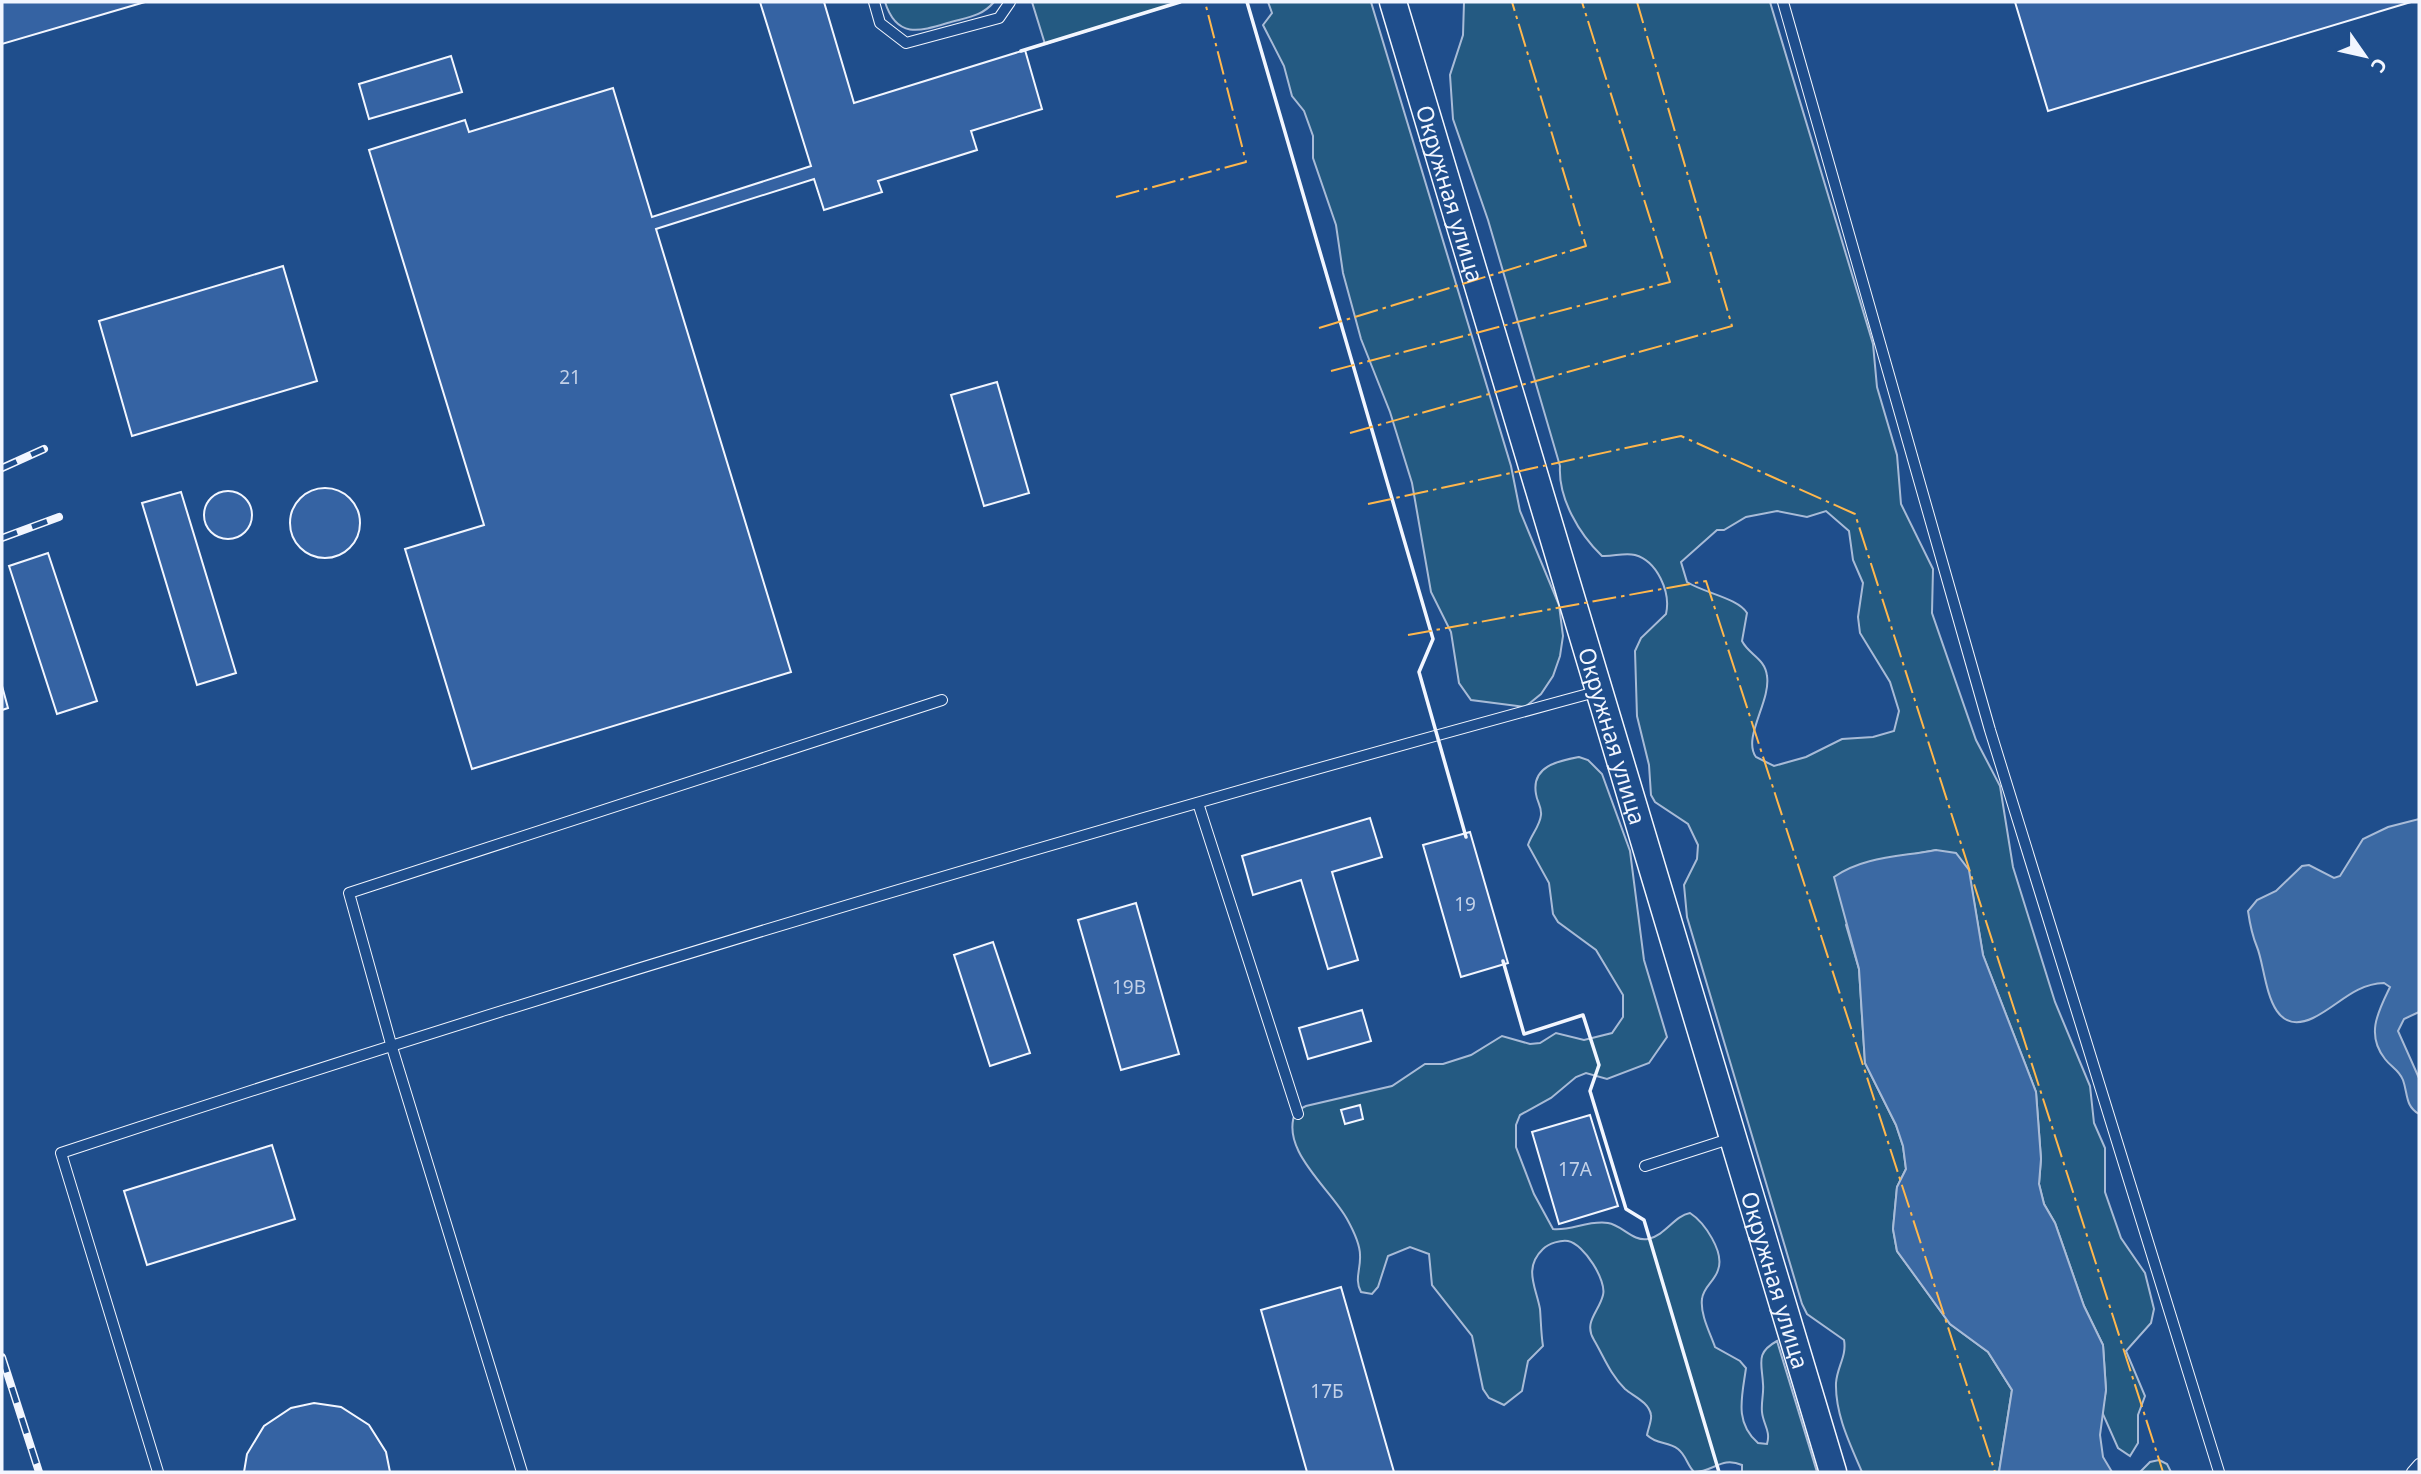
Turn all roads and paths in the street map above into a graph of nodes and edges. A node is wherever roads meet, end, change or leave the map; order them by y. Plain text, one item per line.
1 (874, 2) edge
2 (1010, 2) edge
3 (1393, 2) edge
4 (1783, 2) edge
5 (1599, 690) junction
6 (942, 701) dead end
7 (1198, 803) junction
8 (391, 1044) junction
9 (1298, 1114) dead end
10 (1733, 1137) junction
11 (1645, 1166) dead end
12 (2419, 1464) edge
13 (158, 1472) edge
14 (522, 1472) edge
15 (1833, 1472) edge
16 (2219, 1472) edge
17 (2412, 1472) edge

1 - 2 lane
3 - 5 main road, Окружная улица
4 - 16 lane
5 - 7 lane
5 - 10 main road, Окружная улица
6 - 8 lane
7 - 8 lane
7 - 9 lane
8 - 13 lane
8 - 14 lane
10 - 11 lane
10 - 15 main road, Окружная улица
12 - 17 lane

